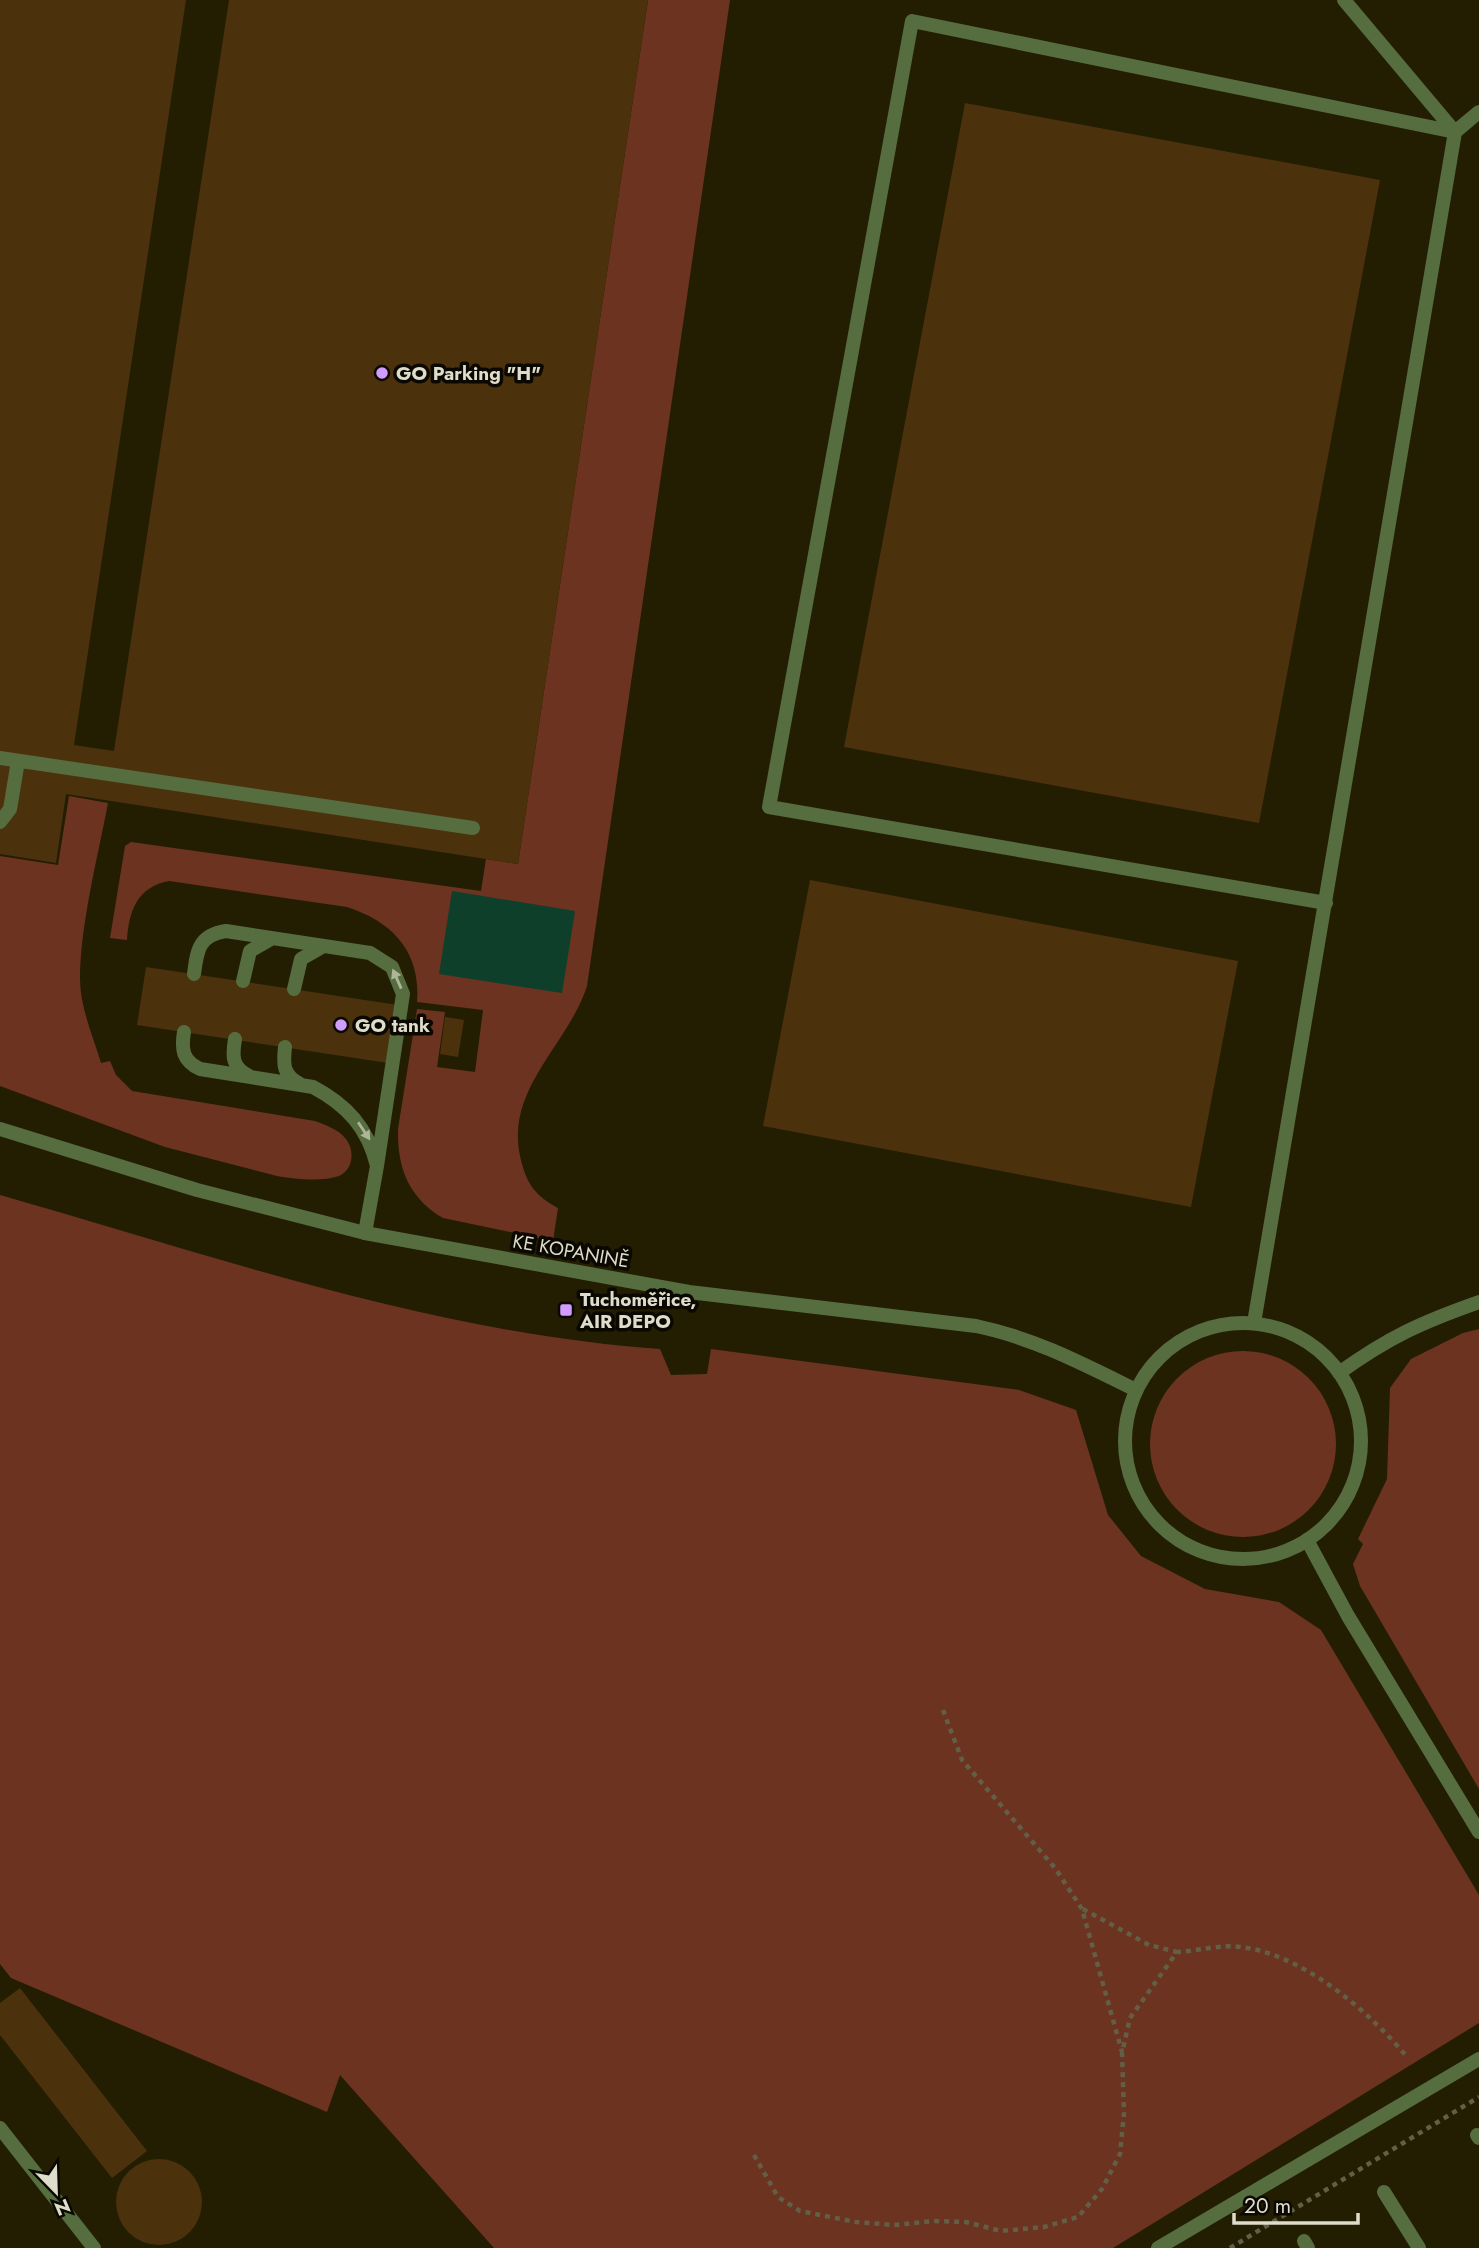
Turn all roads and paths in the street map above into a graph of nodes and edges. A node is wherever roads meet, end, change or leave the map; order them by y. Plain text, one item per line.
1 (1344, 0) edge
2 (1479, 113) edge
3 (1455, 132) junction
4 (0, 758) edge
5 (18, 761) junction
6 (0, 822) edge
7 (473, 828) dead end
8 (1325, 903) junction
9 (276, 938) junction
10 (327, 947) junction
11 (194, 974) dead end
12 (243, 981) dead end
13 (294, 989) dead end
14 (184, 1032) dead end
15 (234, 1040) dead end
16 (285, 1047) dead end
17 (251, 1077) junction
18 (302, 1085) junction
19 (0, 1129) edge
20 (377, 1166) junction
21 (365, 1233) junction
22 (1479, 1302) edge
23 (1254, 1324) junction
24 (1339, 1373) junction
25 (1136, 1390) junction
26 (1307, 1541) junction
27 (943, 1710) dead end
28 (1479, 1832) edge
29 (1082, 1909) junction
30 (1177, 1952) junction
31 (1122, 2053) junction
32 (1407, 2057) dead end
33 (1479, 2059) edge
34 (1479, 2097) edge
35 (0, 2128) edge
36 (754, 2155) dead end
37 (1384, 2192) dead end
38 (94, 2248) edge
39 (1158, 2248) edge
40 (1230, 2248) edge
41 (1419, 2248) edge

1 - 3 street
2 - 3 street
3 - 8 street
3 - 8 street
4 - 5 street
5 - 6 street
5 - 7 street
8 - 23 street
9 - 10 street
9 - 11 street
9 - 12 street
10 - 13 street
20 -> 10 street
14 - 17 street
15 - 17 street
16 - 18 street
17 - 18 street
18 -> 20 street
19 - 21 street, KE KOPANINĚ
20 - 21 street
21 - 25 street, KE KOPANINĚ
22 - 24 street
23 - 24 street
23 - 25 street
24 - 26 street
25 - 26 street
26 - 28 street
27 - 29 path
29 - 30 path
29 - 31 path
30 - 31 path
30 - 32 path
31 - 36 path
33 - 39 street
34 - 40 path
35 - 38 street
37 - 41 street

